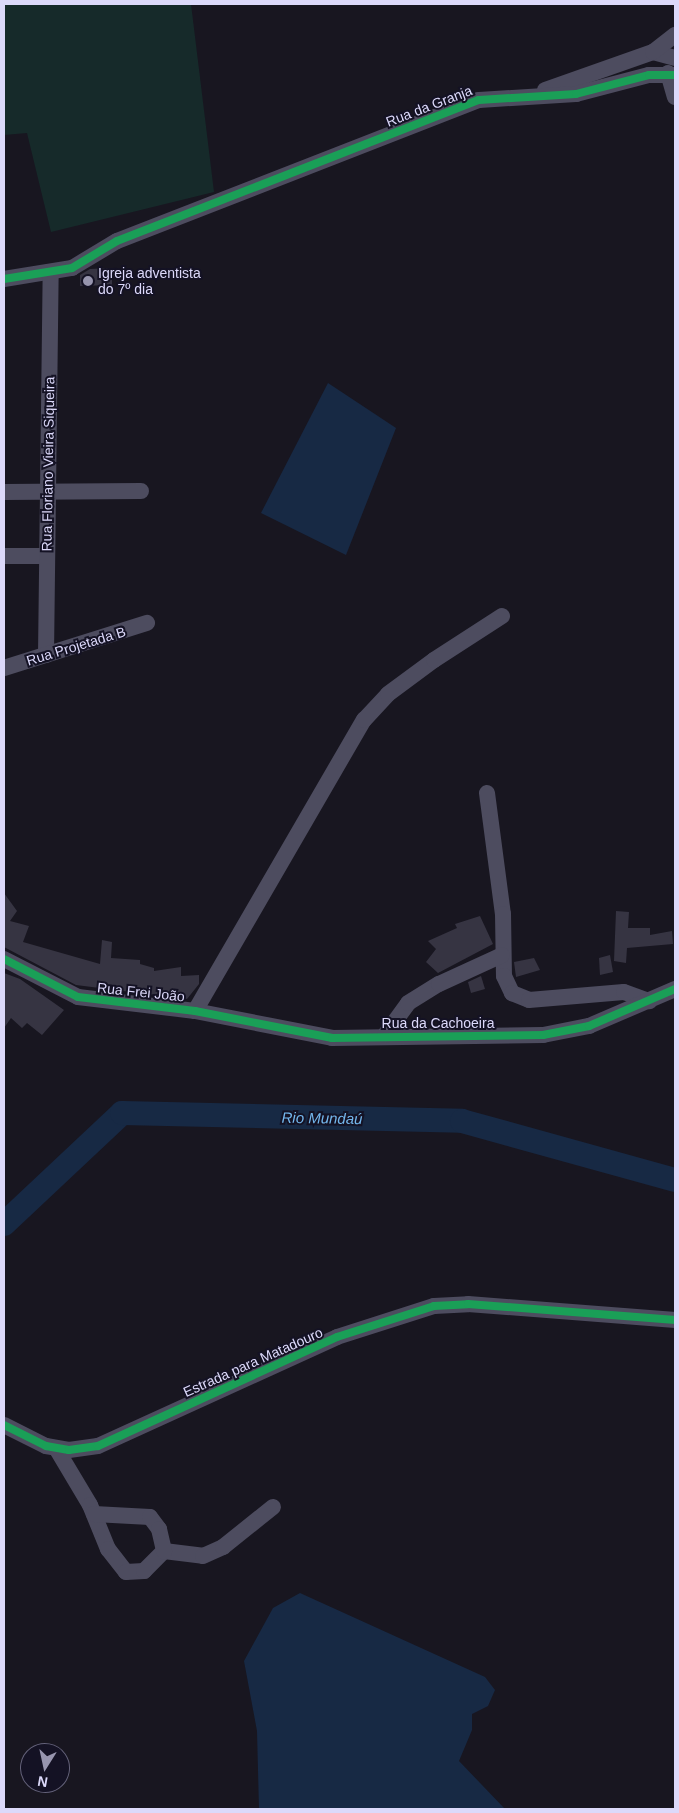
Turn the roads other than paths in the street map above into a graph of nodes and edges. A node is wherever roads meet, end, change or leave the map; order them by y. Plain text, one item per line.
1 (675, 35) edge
2 (653, 52) junction
3 (675, 58) edge
4 (672, 74) edge
5 (528, 96) junction
6 (675, 97) edge
7 (51, 272) junction
8 (4, 279) edge
9 (141, 491) dead end
10 (4, 492) edge
11 (47, 492) junction
12 (4, 556) edge
13 (46, 556) junction
14 (502, 616) dead end
15 (147, 623) dead end
16 (46, 655) junction
17 (4, 668) edge
18 (487, 793) dead end
19 (502, 955) junction
20 (4, 959) edge
21 (675, 989) edge
22 (649, 1001) junction
23 (194, 1011) junction
24 (385, 1035) junction
25 (675, 1320) edge
26 (4, 1425) edge
27 (56, 1448) junction
28 (273, 1507) dead end
29 (94, 1514) junction
30 (164, 1551) junction

1 - 2 street
2 - 3 street
2 - 5 street
4 - 5 street, Rua da Granja
4 - 6 street
5 - 7 street, Rua da Granja
7 - 8 street, Rua da Granja
7 - 11 street, Rua Floriano Vieira Siqueira
9 - 11 street
10 - 11 street
11 - 13 street, Rua Floriano Vieira Siqueira
12 - 13 street
13 - 16 street, Rua Floriano Vieira Siqueira
14 - 23 street
15 - 16 street, Rua Projetada B
16 - 17 street, Rua Projetada B
18 - 19 street
19 - 22 street
19 - 24 street
20 - 23 street, Rua Frei João
21 - 22 street, Rua da Cachoeira
22 - 24 street, Rua da Cachoeira
23 - 24 street, Rua da Cachoeira
25 - 27 street, Estrada para Matadouro
26 - 27 street, Estrada para Matadouro
27 - 29 street
28 - 30 street
29 - 30 street
29 - 30 street

